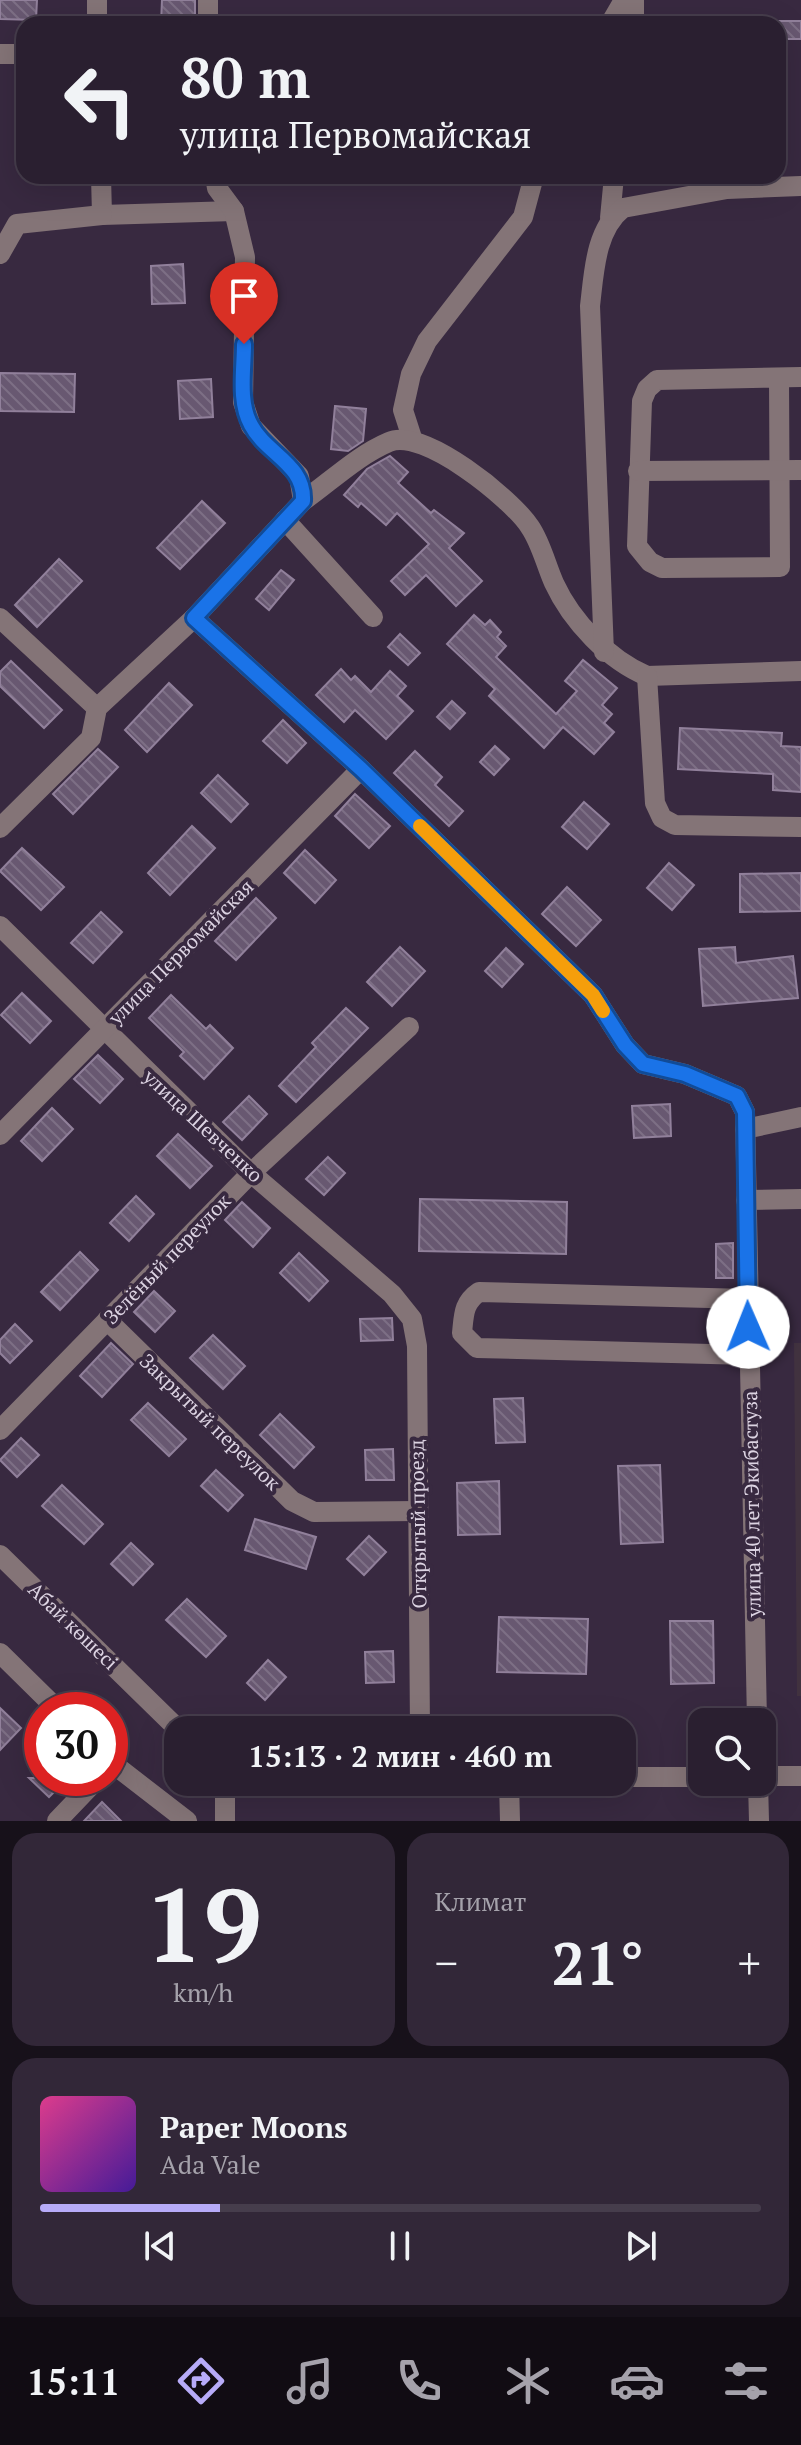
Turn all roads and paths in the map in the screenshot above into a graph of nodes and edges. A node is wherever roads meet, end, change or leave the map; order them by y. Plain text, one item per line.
1 (101, 184) edge
2 (216, 184) edge
3 (532, 184) edge
4 (613, 184) edge
5 (718, 184) edge
6 (764, 184) edge
7 (801, 186) edge
8 (234, 211) junction
9 (102, 215) junction
10 (610, 218) junction
11 (0, 254) edge
12 (801, 377) edge
13 (779, 378) junction
14 (413, 441) junction
15 (780, 470) junction
16 (801, 470) edge
17 (638, 471) junction
18 (303, 501) junction
19 (285, 520) junction
20 (791, 566) edge
21 (373, 617) dead end
22 (0, 618) edge
23 (194, 618) junction
24 (604, 652) junction
25 (801, 671) edge
26 (647, 676) junction
27 (97, 708) junction
28 (361, 769) junction
29 (801, 827) edge
30 (0, 828) edge
31 (0, 926) edge
32 (409, 1027) dead end
33 (103, 1031) junction
34 (801, 1117) edge
35 (745, 1129) junction
36 (0, 1135) edge
37 (251, 1173) junction
38 (801, 1199) edge
39 (746, 1200) junction
40 (747, 1299) junction
41 (412, 1319) joint
42 (107, 1320) junction
43 (749, 1355) junction
44 (0, 1430) edge
45 (417, 1511) junction
46 (0, 1555) edge
47 (0, 1653) edge
48 (40, 1692) edge
49 (757, 1708) edge
50 (165, 1716) edge
51 (420, 1716) edge
52 (776, 1776) edge
53 (801, 1776) edge
54 (636, 1777) edge
55 (688, 1777) edge
56 (128, 1781) edge
57 (80, 1796) edge
58 (225, 1796) edge
59 (509, 1796) edge
60 (758, 1796) edge
61 (57, 1821) edge
62 (187, 1821) edge
63 (225, 1821) edge
64 (510, 1821) edge
65 (759, 1821) edge

1 - 9 street
2 - 8 street
3 - 14 street
4 - 10 street
5 - 10 street
6 - 7 street
8 - 9 street
8 - 18 street
9 - 11 street
10 - 24 street
12 - 13 street
13 - 15 street
13 - 17 street
14 - 18 street
14 - 24 street
15 - 16 street
15 - 17 street
15 - 20 street
17 - 20 street
18 - 19 street
19 - 21 street
19 - 23 street
22 - 27 street
23 - 27 street
23 - 28 street
24 - 26 street
25 - 26 street
26 - 29 street
27 - 30 street
28 - 33 street, улица Первомайская
28 - 35 street, улица 40 лет Экибастуза
31 - 33 street, улица Шевченко
32 - 37 street, Зелёный переулок
33 - 36 street, улица Первомайская
33 - 37 street, улица Шевченко
34 - 35 street
35 - 39 street, улица 40 лет Экибастуза
37 - 41 street, улица Шевченко
37 - 42 street, Зелёный переулок
38 - 39 street
39 - 40 street, улица 40 лет Экибастуза
40 - 43 street, улица 40 лет Экибастуза
40 - 43 street
41 - 45 street, Открытый проезд
42 - 44 street, Зелёный переулок
42 - 45 street, Закрытый переулок
43 - 49 street, улица 40 лет Экибастуза
45 - 51 street, Открытый проезд
46 - 50 street, Абай көшесі
47 - 48 street
52 - 53 street
54 - 55 street
56 - 62 street
57 - 61 street
58 - 63 street
59 - 64 street
60 - 65 street

